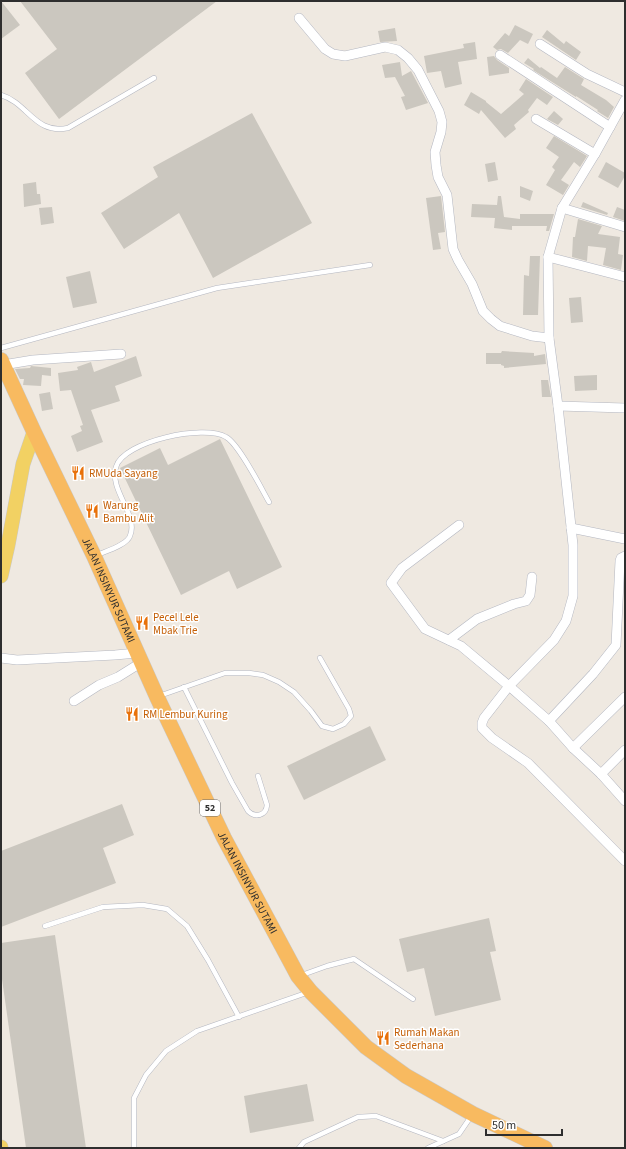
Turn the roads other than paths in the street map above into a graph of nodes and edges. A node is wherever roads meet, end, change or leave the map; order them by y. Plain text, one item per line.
1 (299, 18) dead end
2 (540, 44) dead end
3 (500, 55) dead end
4 (154, 78) dead end
5 (625, 92) edge
6 (1, 95) edge
7 (625, 100) edge
8 (536, 119) dead end
9 (610, 127) junction
10 (595, 154) junction
11 (562, 208) junction
12 (625, 227) edge
13 (548, 257) junction
14 (370, 265) dead end
15 (625, 277) edge
16 (549, 338) junction
17 (1, 348) edge
18 (121, 354) dead end
19 (2, 364) edge
20 (558, 406) junction
21 (625, 408) edge
22 (34, 432) junction
23 (269, 502) dead end
24 (459, 525) dead end
25 (571, 528) junction
26 (625, 539) edge
27 (94, 556) junction
28 (625, 556) edge
29 (1, 576) edge
30 (532, 577) dead end
31 (448, 640) junction
32 (616, 645) junction
33 (625, 648) edge
34 (140, 657) junction
35 (1, 658) edge
36 (320, 658) dead end
37 (509, 686) junction
38 (184, 687) junction
39 (158, 697) junction
40 (625, 697) edge
41 (74, 701) dead end
42 (549, 721) junction
43 (573, 748) junction
44 (625, 750) edge
45 (601, 774) junction
46 (258, 776) dead end
47 (625, 801) edge
48 (625, 861) edge
49 (44, 926) dead end
50 (298, 976) junction
51 (311, 992) junction
52 (414, 999) dead end
53 (239, 1017) junction
54 (473, 1114) junction
55 (443, 1141) junction
56 (134, 1148) edge
57 (299, 1148) edge
58 (428, 1148) edge
59 (545, 1148) edge

1 - 16 street
2 - 5 street
3 - 9 street
4 - 6 lane
7 - 9 street
8 - 10 street
9 - 10 street
10 - 11 street
11 - 12 street
11 - 13 street
13 - 15 street
13 - 16 street
14 - 17 lane
16 - 20 street
18 - 19 street
19 - 22 highway, JALAN INSINYUR SUTAMI / 52
20 - 21 street
20 - 25 street
22 - 27 highway, JALAN INSINYUR SUTAMI / 52
22 - 29 main road
23 - 27 lane
24 - 31 street
25 - 26 street
25 - 37 street
27 - 34 highway, JALAN INSINYUR SUTAMI / 52
28 - 32 street
30 - 31 street
31 - 37 street
32 - 33 street
32 - 42 street
34 - 35 street
34 - 39 highway, JALAN INSINYUR SUTAMI / 52
34 - 41 street
36 - 38 lane
37 - 42 street
37 - 48 street
38 - 39 lane
38 - 46 lane
39 - 50 highway, JALAN INSINYUR SUTAMI / 52
40 - 43 street
42 - 43 street
43 - 45 street
44 - 45 street
45 - 47 street
49 - 53 lane
50 - 51 highway, JALAN INSINYUR SUTAMI / 52
50 - 52 lane
51 - 53 lane
51 - 54 highway, JALAN INSINYUR SUTAMI / 52
53 - 56 lane
54 - 55 lane
54 - 59 highway, JALAN INSINYUR SUTAMI / 52
55 - 57 lane
55 - 58 lane

